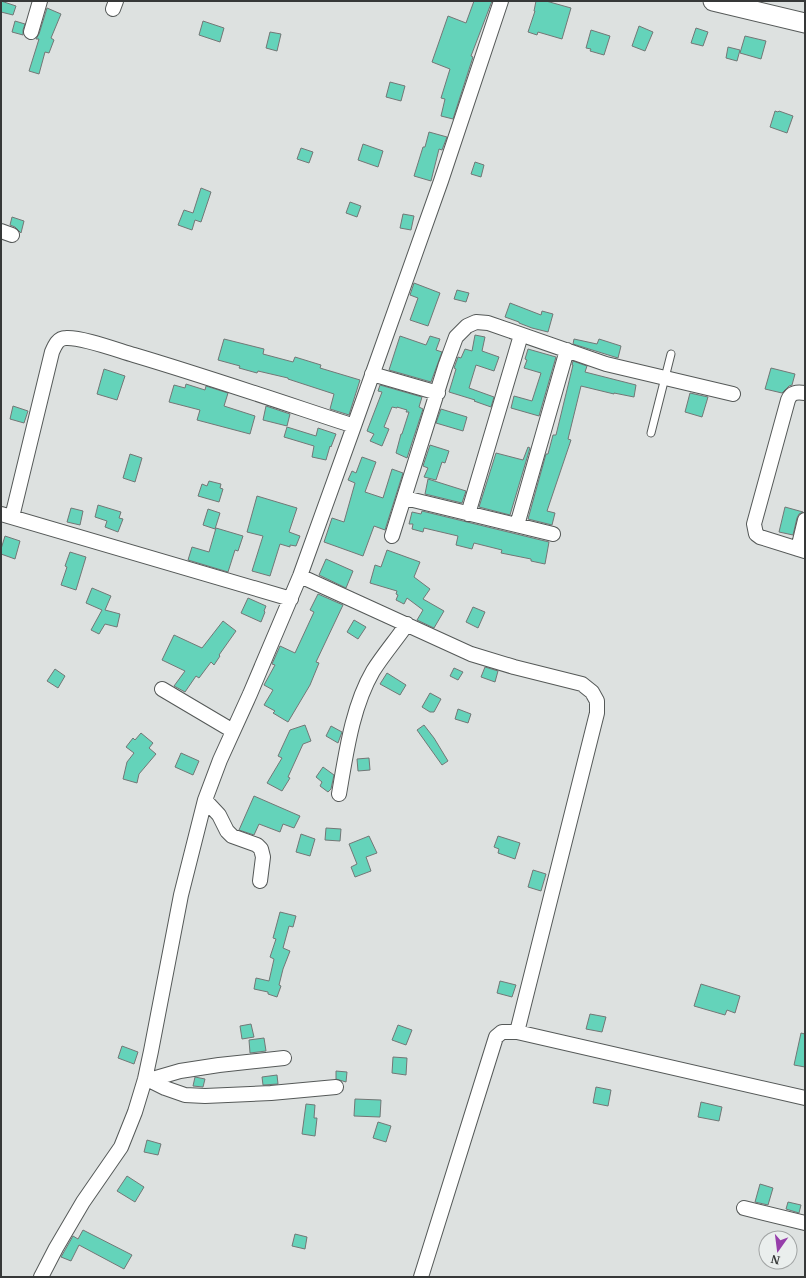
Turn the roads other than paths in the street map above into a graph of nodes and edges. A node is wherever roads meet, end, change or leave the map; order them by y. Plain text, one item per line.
1 (40, 1) edge
2 (501, 1) edge
3 (713, 1) edge
4 (767, 7) edge
5 (805, 23) edge
6 (31, 32) dead end
7 (521, 335) junction
8 (566, 350) junction
9 (670, 354) dead end
10 (372, 374) junction
11 (664, 378) junction
12 (438, 393) junction
13 (805, 393) edge
14 (733, 394) dead end
15 (354, 426) junction
16 (651, 433) dead end
17 (405, 498) junction
18 (468, 514) junction
19 (7, 516) edge
20 (805, 520) edge
21 (517, 525) junction
22 (554, 534) dead end
23 (392, 536) dead end
24 (801, 550) edge
25 (300, 576) junction
26 (291, 599) junction
27 (407, 624) junction
28 (162, 689) dead end
29 (233, 731) junction
30 (338, 794) dead end
31 (205, 800) junction
32 (260, 881) dead end
33 (517, 1032) junction
34 (284, 1058) dead end
35 (147, 1079) junction
36 (336, 1087) dead end
37 (805, 1098) edge
38 (744, 1208) dead end
39 (805, 1223) edge
40 (41, 1277) edge
41 (421, 1277) edge

1 - 6 street
2 - 10 street
3 - 4 street
4 - 5 street
7 - 8 street
7 - 12 street
7 - 18 street
8 - 11 street
8 - 21 street
9 - 11 lane
10 - 12 street
10 - 15 street
11 - 14 street
11 - 16 lane
12 - 17 street
13 - 24 street
15 - 19 street
15 - 25 street
17 - 18 street
17 - 23 street
18 - 21 street
19 - 26 street
20 - 24 street
21 - 22 street
25 - 26 street
25 - 27 street
26 - 29 street
27 - 30 street
27 - 33 street
28 - 29 street
29 - 31 street
31 - 32 street
31 - 35 street
33 - 37 street
33 - 41 street
34 - 35 street
35 - 36 street
35 - 40 street
38 - 39 street

